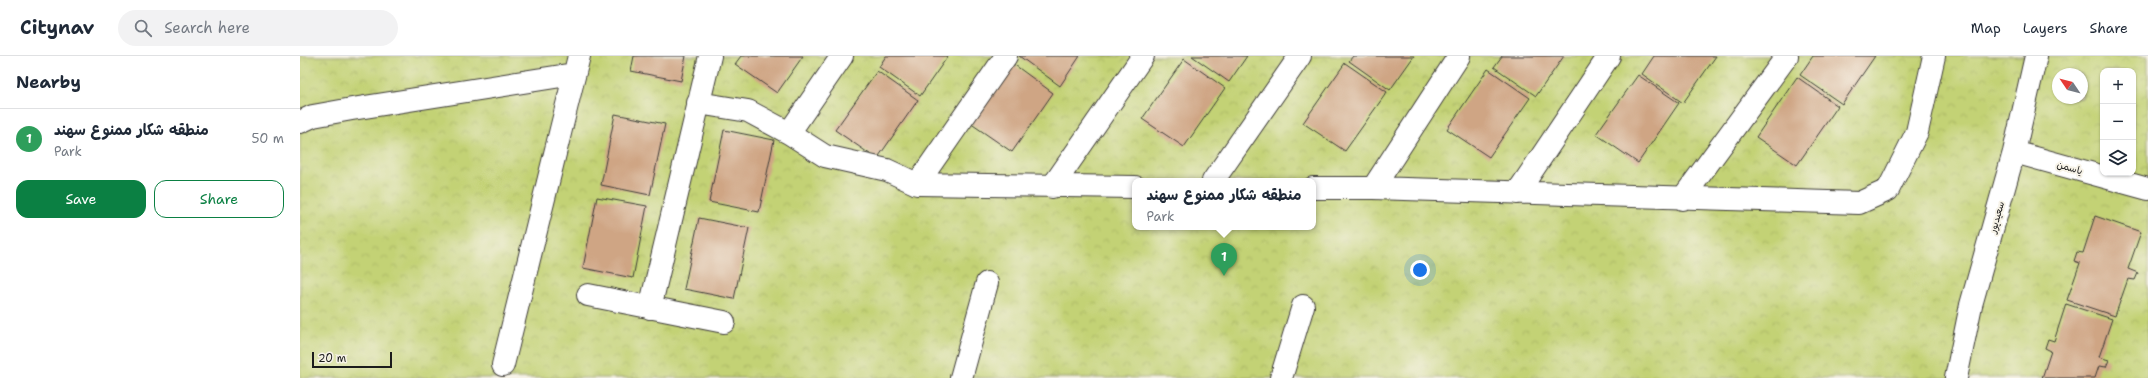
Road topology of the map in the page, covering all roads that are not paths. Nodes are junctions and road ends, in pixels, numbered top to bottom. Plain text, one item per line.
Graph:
1 (710, 56) edge
2 (842, 56) edge
3 (1006, 56) edge
4 (1143, 56) edge
5 (1300, 56) edge
6 (1459, 56) edge
7 (1610, 56) edge
8 (1934, 56) edge
9 (2036, 56) edge
10 (1777, 60) edge
11 (577, 65) edge
12 (698, 103) junction
13 (300, 122) edge
14 (789, 133) junction
15 (2014, 152) junction
16 (1215, 178) edge
17 (917, 184) junction
18 (1052, 187) junction
19 (1132, 187) edge
20 (1316, 188) edge
21 (1373, 188) junction
22 (2148, 189) edge
23 (1517, 193) junction
24 (1682, 199) junction
25 (987, 283) dead end
26 (588, 295) dead end
27 (1303, 306) dead end
28 (650, 308) junction
29 (724, 322) dead end
30 (503, 365) dead end
31 (961, 378) edge
32 (1281, 378) edge
33 (1956, 378) edge

1 - 12 street
2 - 14 street
3 - 17 street
4 - 18 street
5 - 16 street
6 - 21 street
7 - 23 street
8 - 24 street
9 - 15 street, سعیدپور
10 - 24 street
11 - 13 street
11 - 30 street
12 - 14 street
12 - 28 street
14 - 17 street
15 - 22 street, یاسمن
15 - 33 street, سعیدپور
17 - 18 street
18 - 19 street
20 - 21 street
21 - 23 street
23 - 24 street
25 - 31 street
26 - 28 street
27 - 32 street
28 - 29 street

